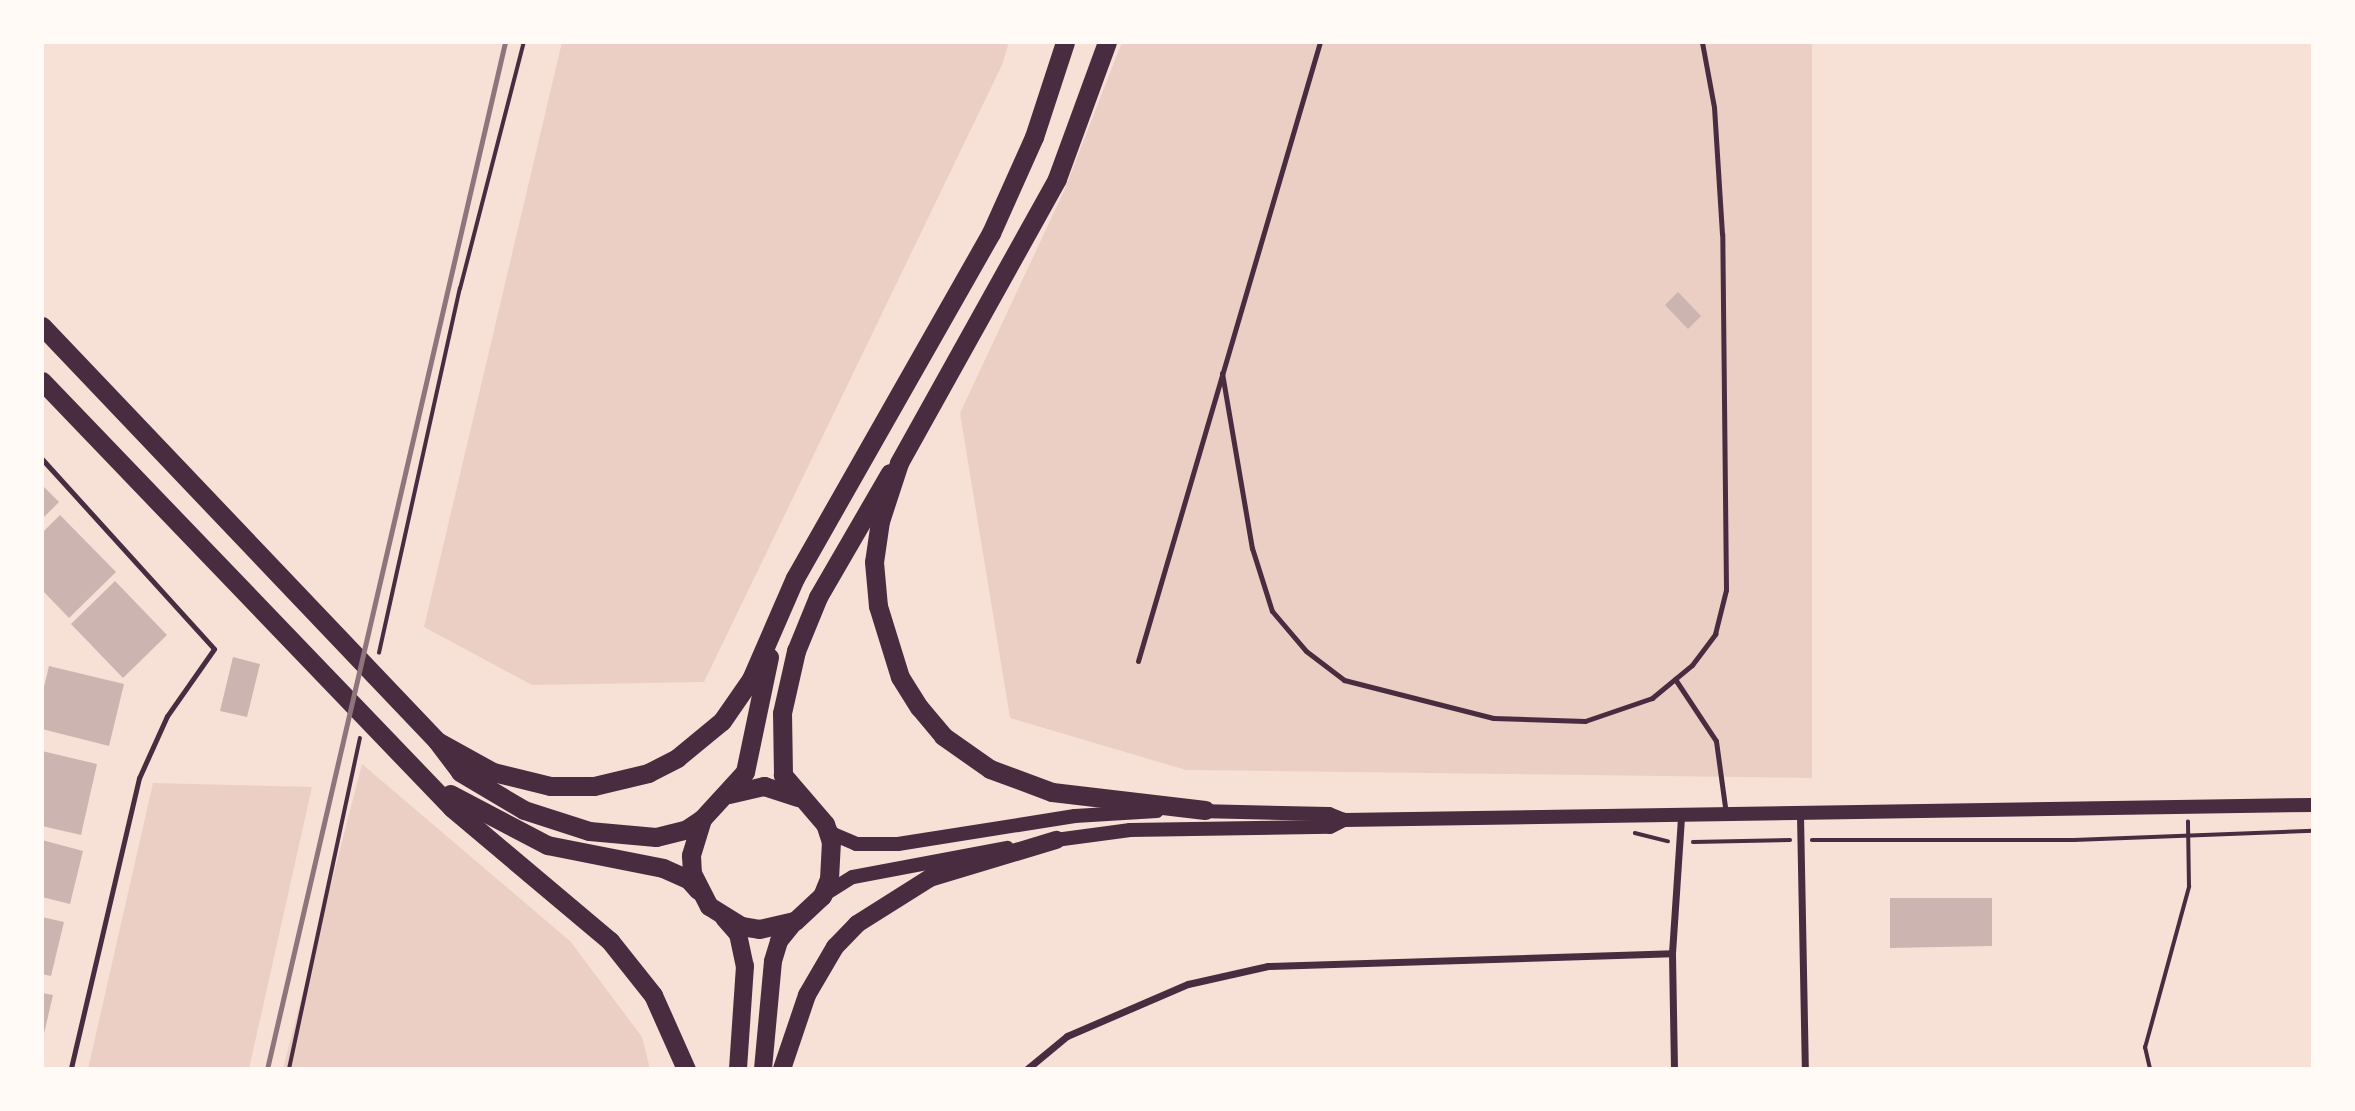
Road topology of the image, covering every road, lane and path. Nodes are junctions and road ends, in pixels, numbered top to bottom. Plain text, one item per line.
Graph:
1 (524, 42) edge
2 (1065, 42) edge
3 (1107, 42) edge
4 (1320, 42) edge
5 (1702, 42) edge
6 (42, 326) edge
7 (1223, 373) junction
8 (42, 381) edge
9 (42, 459) edge
10 (899, 463) junction
11 (770, 642) junction
12 (1138, 661) dead end
13 (376, 667) dead end
14 (1675, 679) junction
15 (360, 734) dead end
16 (437, 741) junction
17 (427, 782) junction
18 (729, 794) junction
19 (800, 797) junction
20 (2313, 805) edge
21 (2188, 806) junction
22 (1205, 810) junction
23 (1800, 815) junction
24 (1726, 817) junction
25 (1613, 818) junction
26 (1681, 818) junction
27 (702, 819) junction
28 (1344, 820) junction
29 (825, 824) junction
30 (2313, 831) edge
31 (2188, 833) junction
32 (1056, 840) junction
33 (1801, 840) junction
34 (1679, 842) junction
35 (699, 891) junction
36 (822, 896) junction
37 (724, 918) junction
38 (795, 921) junction
39 (1672, 953) junction
40 (71, 1069) edge
41 (289, 1069) edge
42 (685, 1069) edge
43 (738, 1069) edge
44 (763, 1069) edge
45 (782, 1069) edge
46 (1027, 1069) edge
47 (1674, 1069) edge
48 (1805, 1069) edge
49 (2150, 1069) edge

1 - 13 path
2 - 11 highway
3 - 10 highway
4 - 7 lane
5 - 14 lane
6 - 16 highway
7 - 12 lane
7 - 14 lane
8 - 17 highway
9 - 40 lane
10 - 19 highway
10 - 22 highway
11 - 16 highway
11 - 18 highway
14 - 24 lane
15 - 41 path
16 - 27 highway
17 - 35 highway
17 - 42 highway
18 - 19 highway
18 - 27 highway
19 - 29 highway
20 - 21 main road
21 - 23 main road
21 - 31 path
22 - 28 main road
22 - 29 main road
23 - 24 main road
23 - 33 street
24 - 26 main road
25 - 26 main road
25 - 28 main road
25 - 34 path
26 - 34 street
27 - 35 highway
28 - 32 main road
29 - 36 highway
30 - 31 path
31 - 33 path
31 - 49 path
32 - 36 main road
32 - 45 main road
33 - 34 path
33 - 48 street
34 - 39 street
35 - 37 highway
36 - 38 highway
37 - 38 highway
37 - 43 main road
38 - 44 main road
39 - 46 street
39 - 47 street

